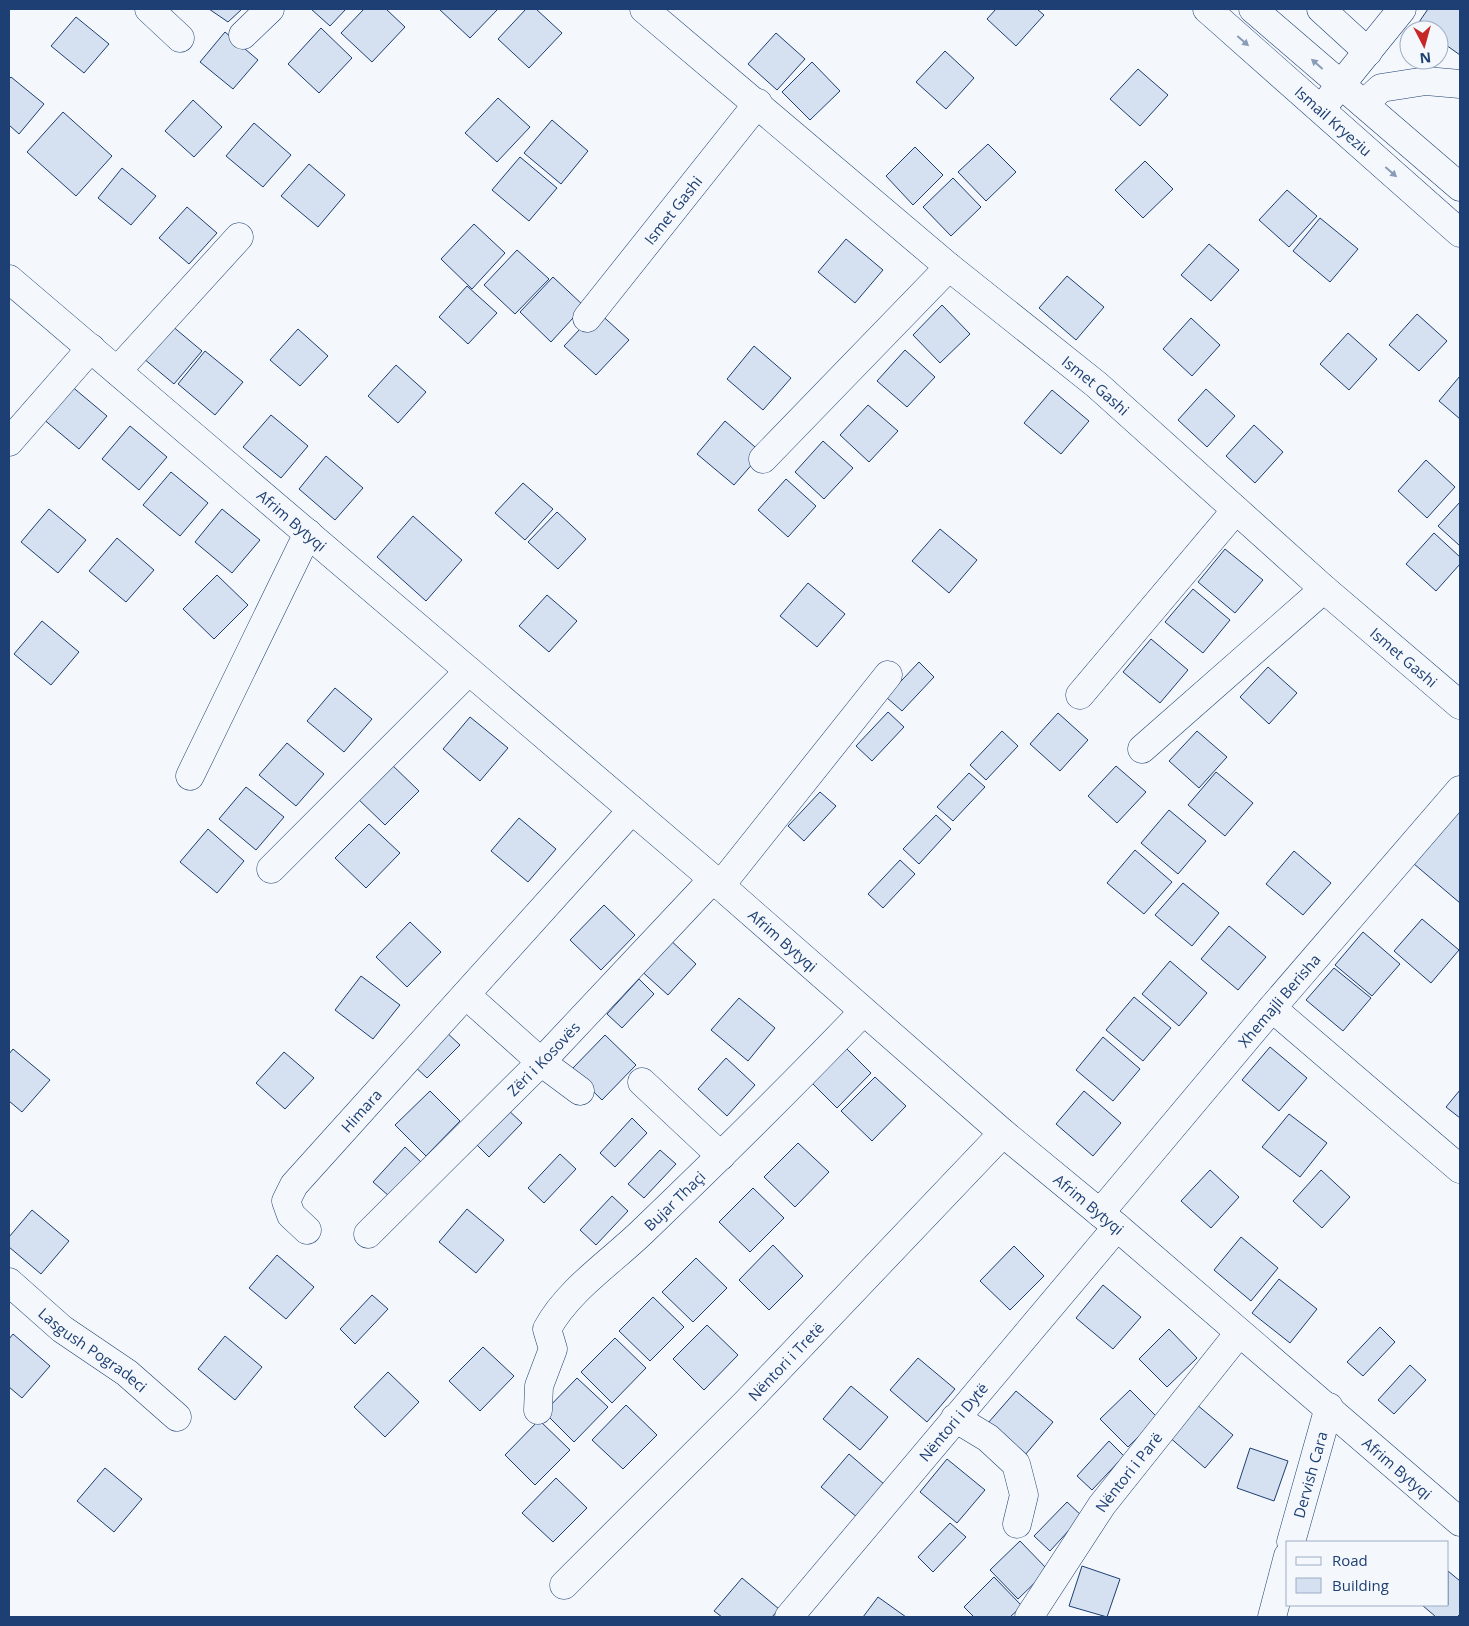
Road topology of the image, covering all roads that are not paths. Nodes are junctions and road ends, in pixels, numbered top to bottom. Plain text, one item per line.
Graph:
1 (148, 9) edge
2 (270, 9) edge
3 (644, 9) edge
4 (1207, 9) edge
5 (1253, 9) edge
6 (1321, 9) edge
7 (1402, 9) edge
8 (243, 35) dead end
9 (180, 38) dead end
10 (1368, 52) junction
11 (1460, 84) edge
12 (1342, 86) junction
13 (758, 103) junction
14 (1364, 104) junction
15 (1321, 110) junction
16 (1460, 187) edge
17 (1460, 232) edge
18 (239, 237) dead end
19 (949, 267) junction
20 (9, 279) edge
21 (587, 318) dead end
22 (91, 348) junction
23 (117, 371) junction
24 (9, 442) edge
25 (763, 459) dead end
26 (1236, 510) junction
27 (308, 533) junction
28 (1324, 589) junction
29 (468, 670) junction
30 (888, 675) dead end
31 (1080, 696) dead end
32 (1460, 705) edge
33 (1142, 749) dead end
34 (190, 776) dead end
35 (1460, 790) edge
36 (632, 810) junction
37 (271, 869) dead end
38 (717, 882) junction
39 (466, 995) junction
40 (1272, 1008) junction
41 (863, 1012) junction
42 (541, 1062) junction
43 (642, 1082) dead end
44 (580, 1091) dead end
45 (1003, 1133) junction
46 (721, 1156) junction
47 (1460, 1169) edge
48 (1109, 1220) junction
49 (307, 1230) dead end
50 (368, 1234) dead end
51 (9, 1282) edge
52 (1239, 1333) junction
53 (1329, 1407) junction
54 (538, 1410) dead end
55 (176, 1417) dead end
56 (955, 1418) junction
57 (1460, 1522) edge
58 (1016, 1524) dead end
59 (1291, 1541) edge
60 (1286, 1564) edge
61 (564, 1585) dead end
62 (789, 1617) edge
63 (1029, 1617) edge
64 (1272, 1617) edge

1 - 9 street
2 - 8 street
3 - 13 street, Ismet Gashi
4 -> 15 street, Ismail Kryeziu
12 -> 5 street
6 - 10 street
7 - 10 street
10 - 12 street
11 - 14 street
12 - 14 street
12 - 15 street
13 - 19 street, Ismet Gashi
13 - 21 street, Ismet Gashi
14 - 16 street
15 -> 17 street, Ismail Kryeziu
18 - 23 street
19 - 25 street
19 - 26 street, Ismet Gashi
20 - 22 street, Afrim Bytyqi
22 - 23 street, Afrim Bytyqi
22 - 24 street
23 - 27 street, Afrim Bytyqi
26 - 28 street, Ismet Gashi
26 - 31 street
27 - 29 street, Afrim Bytyqi
27 - 34 street
28 - 32 street, Ismet Gashi
28 - 33 street
29 - 36 street, Afrim Bytyqi
29 - 37 street
30 - 38 street
35 - 40 street, Xhemajli Berisha
36 - 38 street, Afrim Bytyqi
36 - 39 street, Himara
38 - 41 street, Afrim Bytyqi
38 - 42 street, Zëri i Kosovës
39 - 42 street
39 - 49 street, Himara
40 - 47 street
40 - 48 street, Xhemajli Berisha
41 - 45 street, Afrim Bytyqi
41 - 46 street, Bujar Thaçi
42 - 44 street
42 - 50 street, Zëri i Kosovës
43 - 46 street
45 - 48 street, Afrim Bytyqi
45 - 61 street, Nëntori i Tretë
46 - 54 street, Bujar Thaçi
48 - 52 street, Afrim Bytyqi
48 - 56 street, Nëntori i Dytë
51 - 55 street, Lasgush Pogradeci
52 - 53 street, Afrim Bytyqi
52 - 63 street, Nëntori i Parë
53 - 57 street, Afrim Bytyqi
53 - 59 street, Dervish Cara
56 - 58 street
56 - 62 street, Nëntori i Dytë
60 - 64 street

